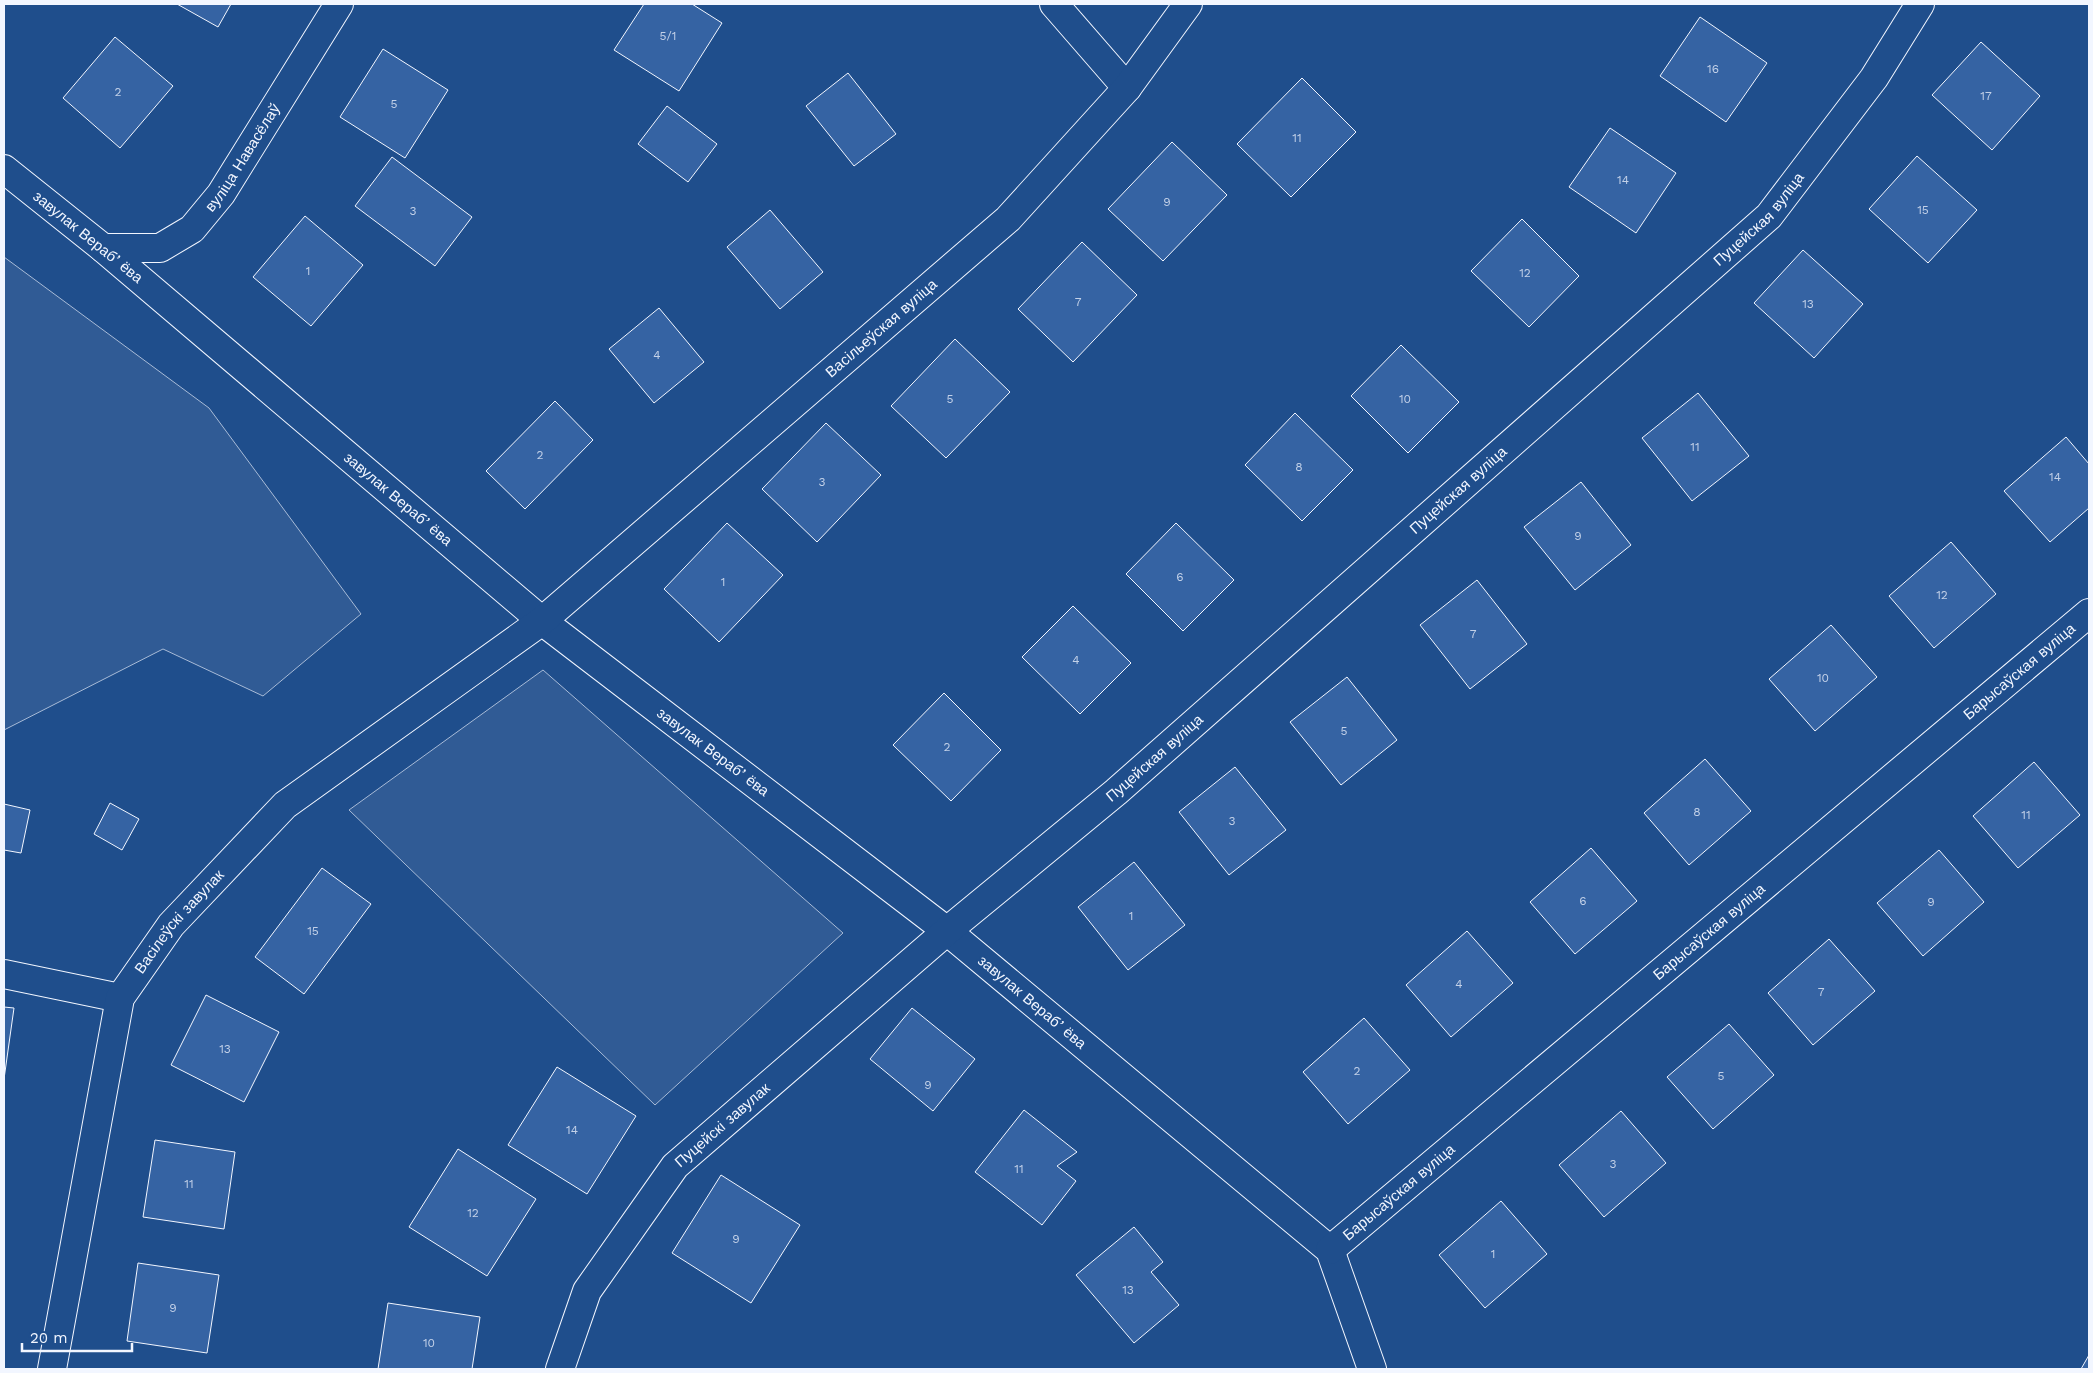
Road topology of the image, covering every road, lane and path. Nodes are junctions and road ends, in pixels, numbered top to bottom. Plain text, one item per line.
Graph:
1 (340, 4) edge
2 (1054, 4) edge
3 (1188, 4) edge
4 (1920, 4) edge
5 (1127, 88) junction
6 (4, 169) edge
7 (103, 248) junction
8 (2089, 613) edge
9 (542, 621) junction
10 (948, 931) junction
11 (4, 974) edge
12 (120, 998) junction
13 (1330, 1250) junction
14 (52, 1369) edge
15 (560, 1369) edge
16 (1372, 1369) edge

1 - 7 street, вуліца Навасёлаў
2 - 5 street
3 - 5 street, Васільеўская вуліца
4 - 10 street, Пуцейская вуліца
5 - 9 street, Васільеўская вуліца
6 - 7 street, завулак Верабʼёва
7 - 9 street, завулак Верабʼёва
8 - 13 street, Барысаўская вуліца
9 - 10 street, завулак Верабʼёва
9 - 12 street, Васілеўскі завулак
10 - 13 street, завулак Верабʼёва
10 - 15 street, Пуцейскі завулак
11 - 12 street
12 - 14 street, Васілеўскі завулак
13 - 16 street

